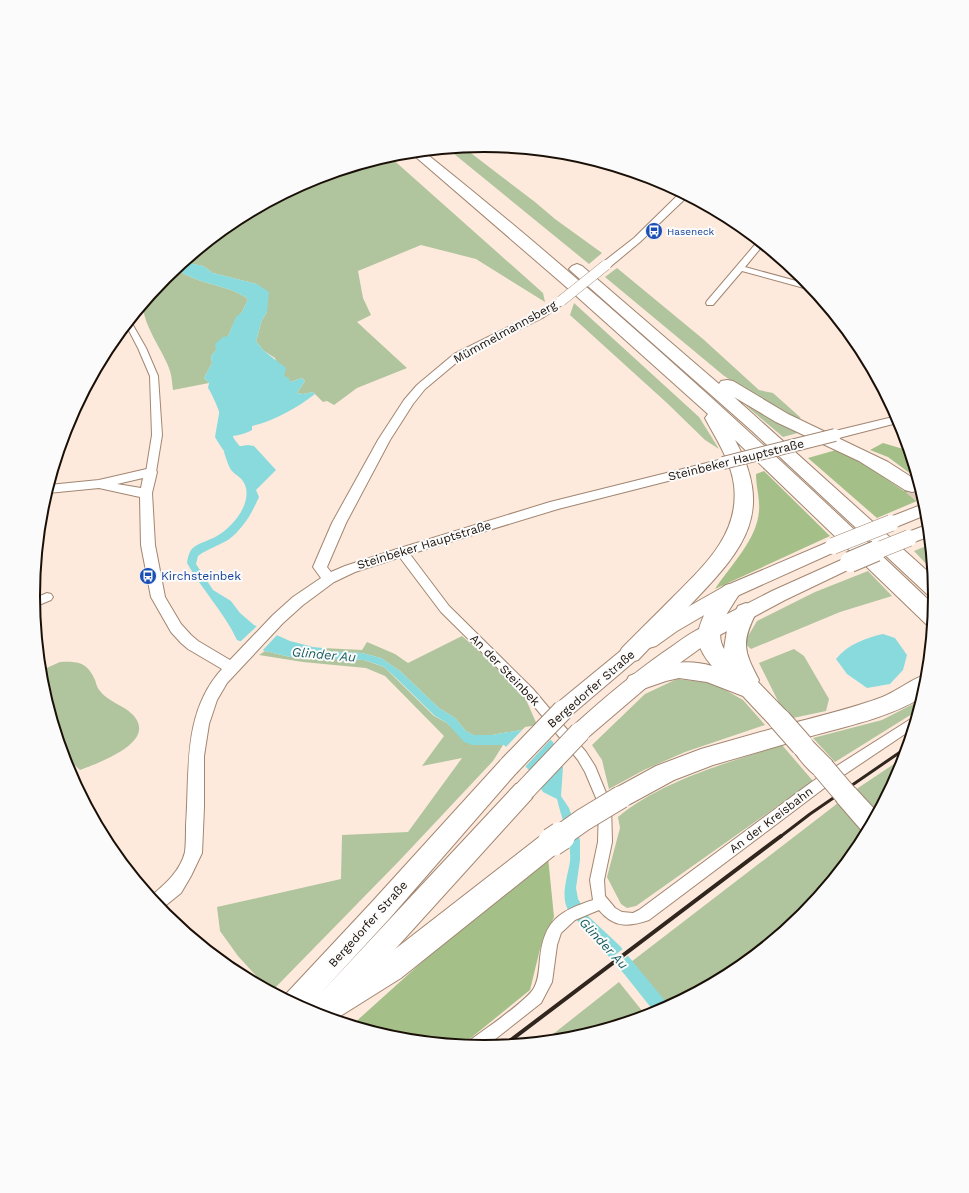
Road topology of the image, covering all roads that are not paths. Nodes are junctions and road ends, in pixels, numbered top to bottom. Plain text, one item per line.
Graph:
1 (439, 155) edge
2 (422, 157) edge
3 (681, 198) edge
4 (512, 214) dead end
5 (758, 246) edge
6 (567, 260) dead end
7 (740, 268) junction
8 (804, 287) edge
9 (710, 302) dead end
10 (131, 327) edge
11 (670, 348) junction
12 (707, 403) junction
13 (893, 421) edge
14 (151, 472) junction
15 (99, 484) junction
16 (912, 486) tunnel mouth
17 (53, 488) edge
18 (146, 493) junction
19 (920, 511) edge
20 (924, 532) edge
21 (402, 552) junction
22 (329, 579) junction
23 (929, 584) edge
24 (731, 591) junction
25 (46, 597) dead end
26 (40, 600) edge
27 (746, 611) junction
28 (928, 613) edge
29 (709, 632) junction
30 (630, 654) junction
31 (232, 668) junction
32 (638, 682) junction
33 (919, 688) edge
34 (757, 694) junction
35 (910, 724) edge
36 (868, 820) edge
37 (160, 900) edge
38 (601, 903) junction
39 (298, 1000) edge
40 (323, 1010) edge
41 (325, 1011) edge
42 (481, 1041) edge

1 - 4 highway
2 - 12 highway
3 - 22 street, Mümmelmannsberg, bridge
5 - 7 street
6 - 11 highway
7 - 8 street
7 - 9 street
10 - 14 street
11 - 16 highway
11 - 23 highway
12 - 28 highway
12 - 30 highway
13 - 21 street, Steinbeker Hauptstraße, bridge
14 - 15 street
14 - 18 street
15 - 17 street
15 - 18 street
18 - 31 street
19 - 24 main road, Bergedorfer Straße, bridge
20 - 27 main road, Bergedorfer Straße, bridge
21 - 22 street, Steinbeker Hauptstraße
21 - 38 street, An der Steinbek
22 - 31 street, Steinbeker Hauptstraße
24 - 29 highway
24 - 30 main road, Bergedorfer Straße
25 - 26 street
27 - 29 main road, Bergedorfer Straße
27 - 34 highway
29 - 32 highway, Bergedorfer Straße
29 - 34 highway
30 - 39 highway, Bergedorfer Straße, bridge
31 - 37 street, Steinbeker Hauptstraße
32 - 34 highway
32 - 40 highway, Bergedorfer Straße, bridge
33 - 41 highway, bridge
34 - 36 highway, bridge
35 - 38 street, An der Kreisbahn
38 - 42 street

